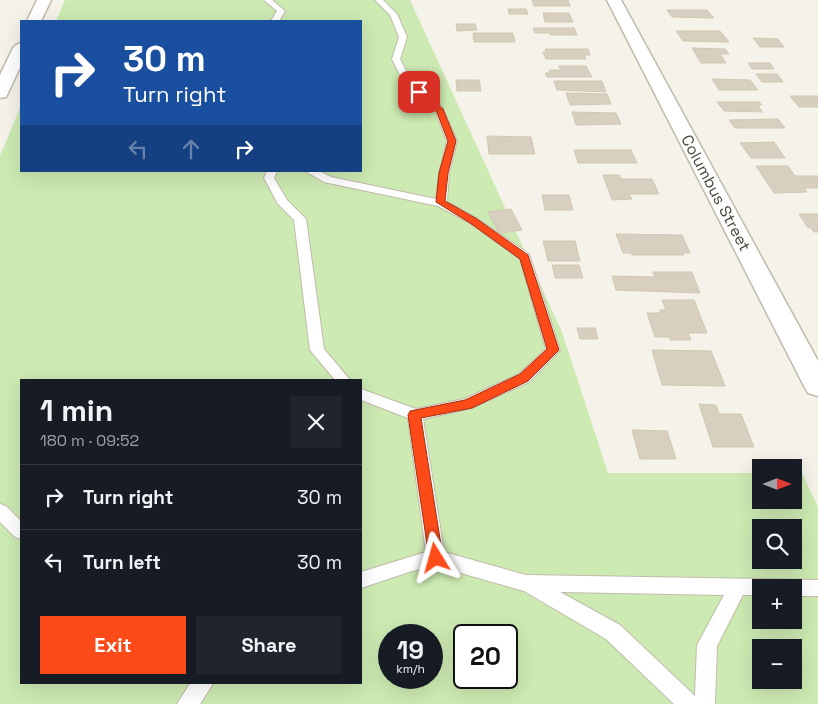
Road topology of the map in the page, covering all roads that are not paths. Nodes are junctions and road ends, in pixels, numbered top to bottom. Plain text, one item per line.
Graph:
1 (44, 0) edge
2 (268, 0) edge
3 (379, 0) edge
4 (614, 0) edge
5 (34, 20) edge
6 (276, 20) edge
7 (20, 50) edge
8 (2, 85) edge
9 (272, 172) edge
10 (312, 172) edge
11 (441, 202) junction
12 (342, 379) edge
13 (818, 386) edge
14 (362, 394) edge
15 (415, 415) junction
16 (0, 511) edge
17 (20, 531) edge
18 (436, 558) junction
19 (362, 580) edge
20 (526, 582) junction
21 (738, 586) junction
22 (818, 588) edge
23 (202, 684) edge
24 (187, 704) edge
25 (689, 704) edge
26 (705, 704) edge

1 - 5 street
2 - 6 lane
3 - 11 lane
4 - 13 street, Columbus Street
7 - 8 street
9 - 12 lane
10 - 11 lane
11 - 15 lane
14 - 15 lane
15 - 18 lane
16 - 17 lane
18 - 19 lane
18 - 20 lane
20 - 21 lane
20 - 25 lane
21 - 22 lane
21 - 26 lane
23 - 24 lane

